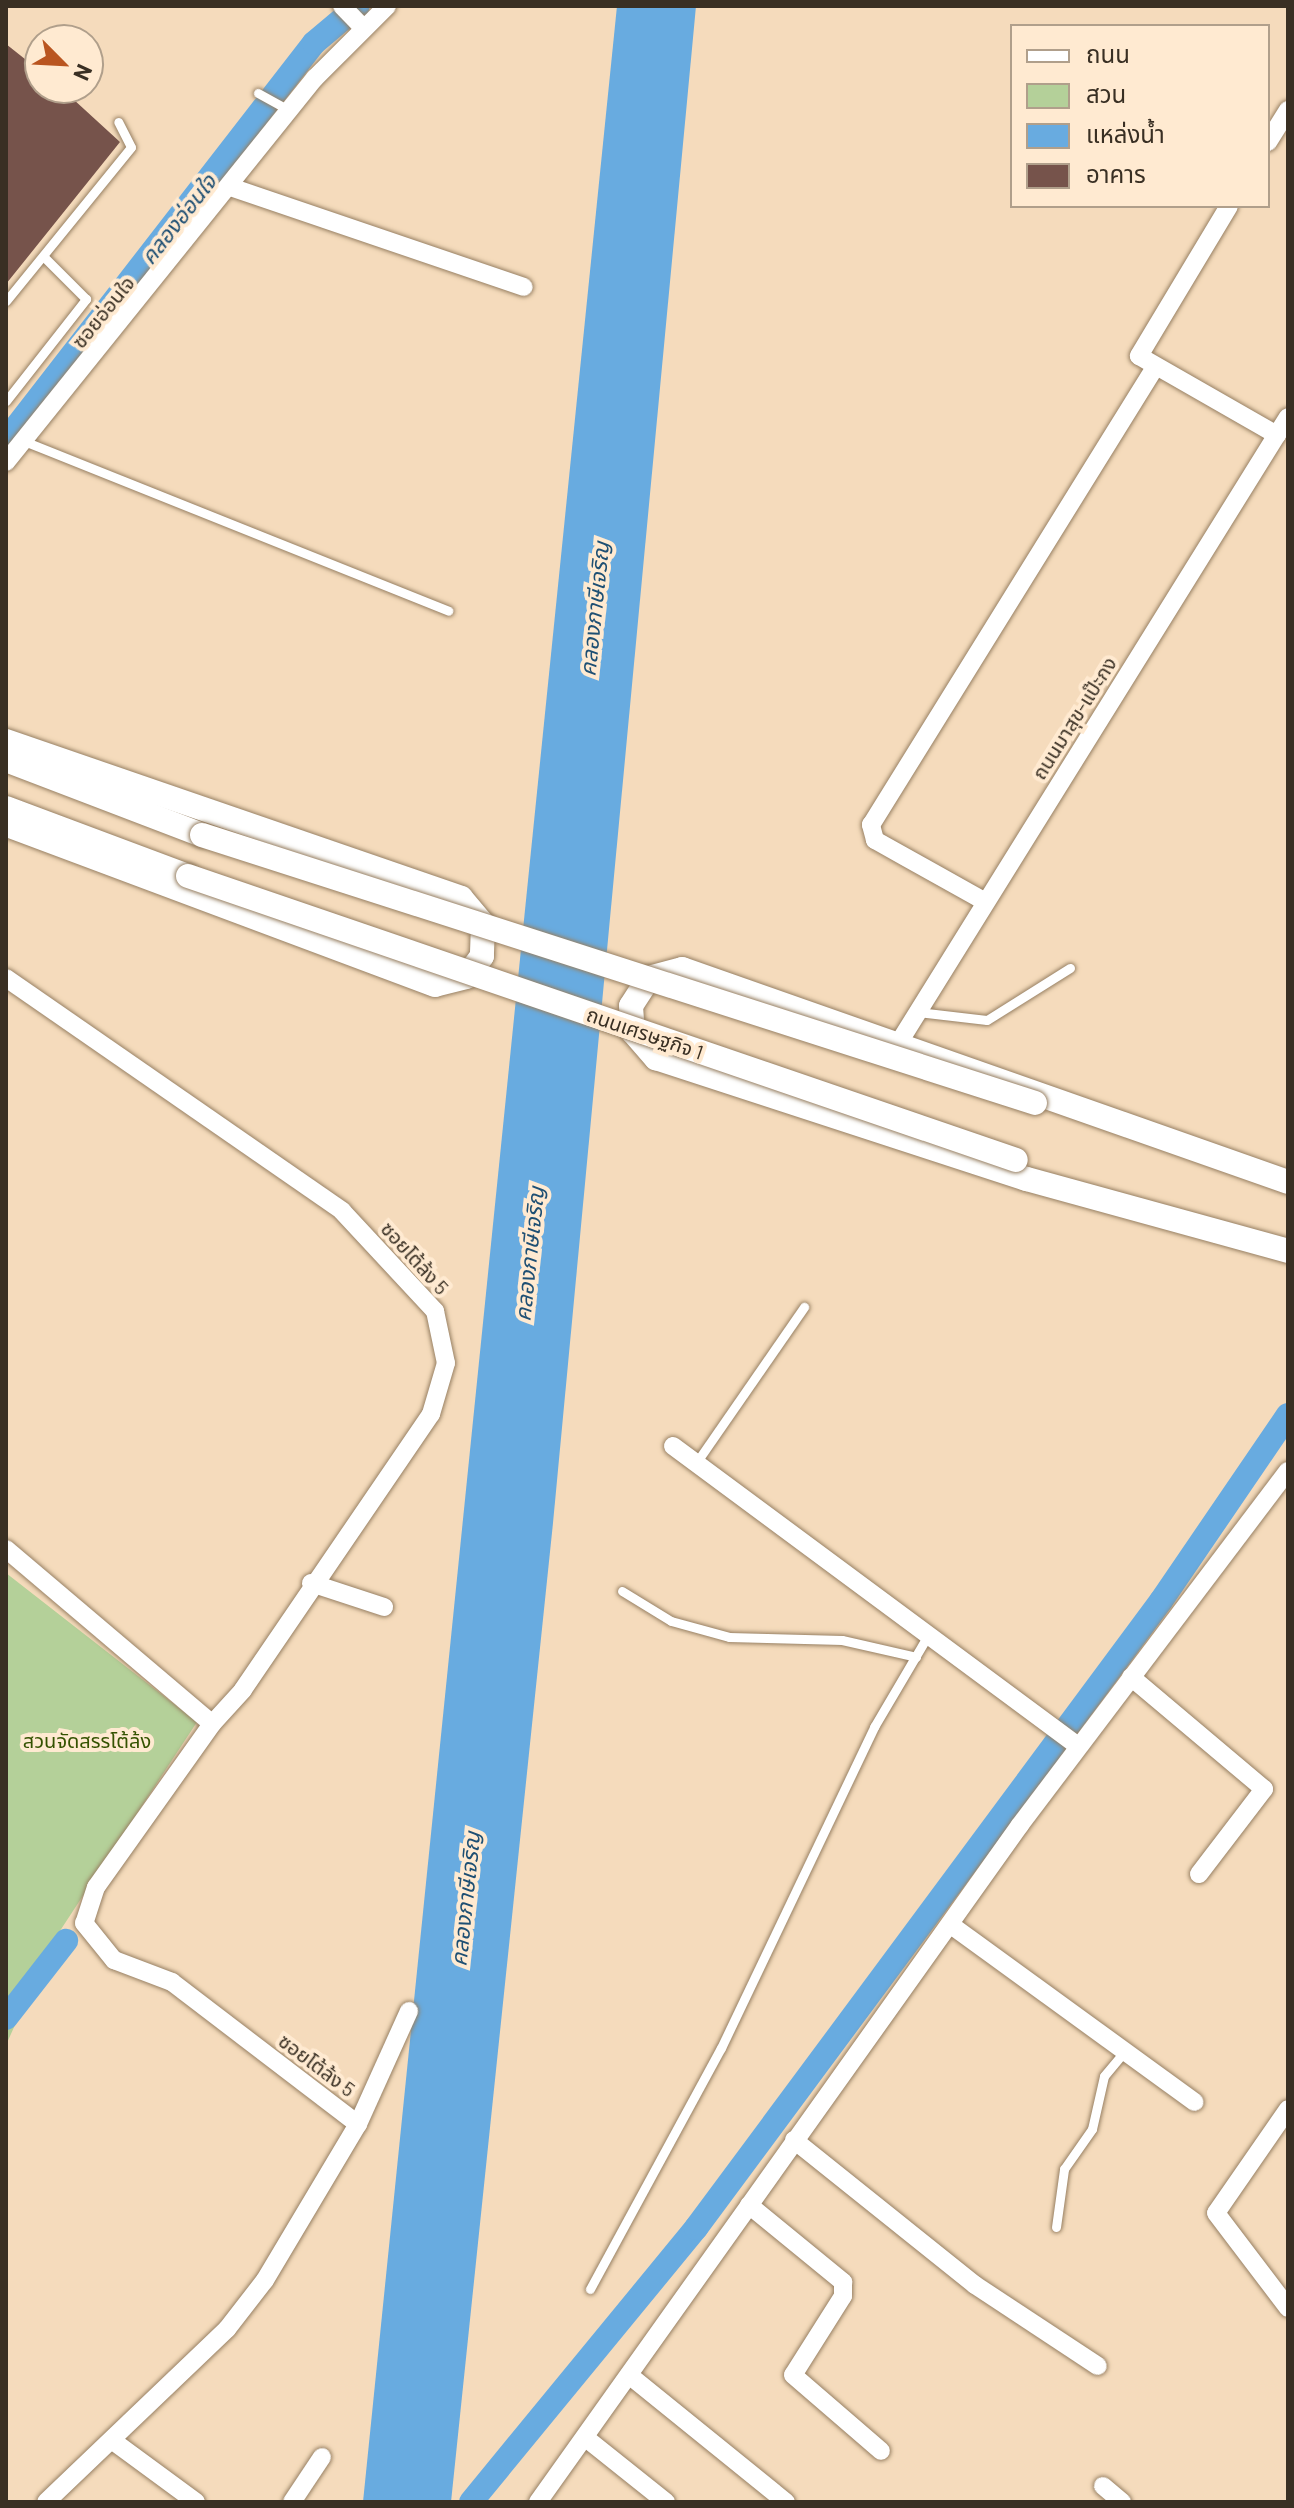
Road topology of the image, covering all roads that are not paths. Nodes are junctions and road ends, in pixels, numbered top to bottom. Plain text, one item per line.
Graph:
1 (387, 6) edge
2 (353, 18) edge
3 (258, 93) dead end
4 (286, 108) junction
5 (1288, 110) edge
6 (118, 122) dead end
7 (1270, 139) edge
8 (233, 188) junction
9 (1228, 208) edge
10 (44, 257) junction
11 (524, 287) dead end
12 (6, 301) edge
13 (1154, 369) junction
14 (6, 401) edge
15 (1288, 417) edge
16 (1277, 435) junction
17 (24, 441) junction
18 (6, 462) edge
19 (448, 611) dead end
20 (6, 741) edge
21 (6, 760) edge
22 (6, 808) edge
23 (6, 825) edge
24 (984, 901) junction
25 (1070, 968) dead end
26 (6, 978) edge
27 (918, 1012) junction
28 (898, 1044) junction
29 (1288, 1183) edge
30 (1288, 1249) edge
31 (804, 1307) dead end
32 (673, 1446) dead end
33 (696, 1463) junction
34 (1288, 1471) edge
35 (6, 1549) edge
36 (311, 1583) junction
37 (622, 1591) dead end
38 (384, 1607) dead end
39 (927, 1637) junction
40 (916, 1657) junction
41 (1131, 1677) junction
42 (212, 1724) junction
43 (1078, 1746) junction
44 (1199, 1874) dead end
45 (951, 1925) junction
46 (409, 2011) dead end
47 (1125, 2051) junction
48 (1195, 2102) dead end
49 (1288, 2109) edge
50 (358, 2124) junction
51 (794, 2140) junction
52 (749, 2205) junction
53 (1056, 2227) dead end
54 (590, 2289) dead end
55 (1288, 2308) edge
56 (1098, 2366) dead end
57 (629, 2375) junction
58 (587, 2439) junction
59 (113, 2441) junction
60 (881, 2451) dead end
61 (322, 2457) dead end
62 (1103, 2486) dead end
63 (46, 2502) edge
64 (196, 2502) edge
65 (292, 2502) edge
66 (538, 2502) edge
67 (666, 2502) edge
68 (786, 2502) edge
69 (1122, 2502) edge

1 - 2 street, ซอยอ่อนใจ
2 - 4 street, ซอยอ่อนใจ
3 - 4 lane
4 - 8 street, ซอยอ่อนใจ
5 - 7 street
6 - 10 lane
8 - 11 street
8 - 17 street, ซอยอ่อนใจ
9 - 13 street
10 - 12 lane
10 - 14 lane
13 - 16 street
13 - 24 street
15 - 16 street, ถนนมาสุข-แป๊ะกง
16 - 24 street, ถนนมาสุข-แป๊ะกง
17 - 18 street, ซอยอ่อนใจ
17 - 19 lane
20 - 23 main road
21 - 29 main road, bridge
22 - 30 main road, ถนนเศรษฐกิจ 1, bridge
24 - 27 street, ถนนมาสุข-แป๊ะกง
25 - 27 lane
26 - 36 street, ซอยโต้ล้ง 5
27 - 28 street, ถนนมาสุข-แป๊ะกง
28 - 29 main road
28 - 30 main road
31 - 33 lane
32 - 33 street
33 - 39 street
34 - 41 street
35 - 42 street
36 - 38 street
36 - 42 street, ซอยโต้ล้ง 5
37 - 40 lane
39 - 40 lane
39 - 43 street
40 - 54 lane
41 - 43 street
41 - 44 street
42 - 50 street, ซอยโต้ล้ง 5
43 - 45 street
45 - 47 street
45 - 51 street
46 - 50 street
47 - 48 street
47 - 53 lane
49 - 55 street
50 - 59 street, ซอยโต้ล้ง 5
51 - 52 street
51 - 56 street
52 - 57 street
52 - 60 street
57 - 58 street
57 - 68 street
58 - 66 street
58 - 67 street
59 - 63 street, ซอยโต้ล้ง 5
59 - 64 street
61 - 65 street
62 - 69 street

